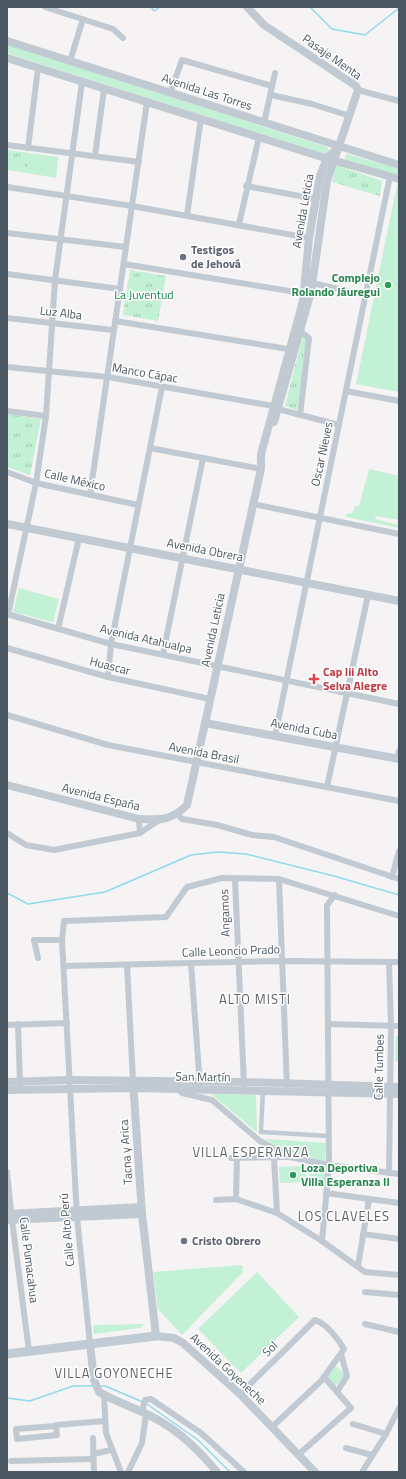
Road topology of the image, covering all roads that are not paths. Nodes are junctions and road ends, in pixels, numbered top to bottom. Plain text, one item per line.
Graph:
1 (45, 7) edge
2 (247, 7) edge
3 (83, 19) junction
4 (123, 38) dead end
5 (7, 41) edge
6 (7, 58) edge
7 (70, 61) junction
8 (38, 68) junction
9 (275, 73) dead end
10 (82, 82) junction
11 (272, 86) junction
12 (104, 89) junction
13 (358, 90) junction
14 (170, 93) junction
15 (270, 95) junction
16 (399, 101) edge
17 (147, 102) junction
18 (350, 116) junction
19 (201, 118) junction
20 (264, 123) junction
21 (260, 137) junction
22 (7, 145) edge
23 (340, 146) junction
24 (28, 148) junction
25 (73, 153) junction
26 (95, 156) junction
27 (331, 159) junction
28 (138, 162) junction
29 (399, 165) edge
30 (390, 176) junction
31 (399, 179) edge
32 (246, 186) junction
33 (7, 187) edge
34 (66, 197) junction
35 (316, 199) junction
36 (132, 206) junction
37 (187, 215) junction
38 (239, 224) junction
39 (7, 233) edge
40 (308, 238) junction
41 (61, 239) junction
42 (126, 247) junction
43 (124, 264) junction
44 (7, 274) edge
45 (55, 280) junction
46 (309, 282) junction
47 (120, 289) junction
48 (307, 294) junction
49 (365, 295) junction
50 (7, 318) edge
51 (115, 321) junction
52 (52, 323) junction
53 (113, 330) junction
54 (300, 331) junction
55 (288, 349) junction
56 (7, 367) edge
57 (49, 371) junction
58 (108, 377) junction
59 (162, 387) junction
60 (346, 391) junction
61 (399, 401) edge
62 (275, 408) junction
63 (7, 411) edge
64 (300, 415) junction
65 (46, 416) junction
66 (339, 425) junction
67 (150, 448) junction
68 (203, 458) junction
69 (262, 464) junction
70 (7, 472) edge
71 (36, 483) junction
72 (90, 494) junction
73 (253, 504) junction
74 (138, 505) junction
75 (320, 518) junction
76 (7, 524) edge
77 (26, 528) junction
78 (399, 534) edge
79 (79, 538) junction
80 (130, 548) junction
81 (183, 558) junction
82 (239, 568) junction
83 (306, 582) junction
84 (368, 595) junction
85 (399, 601) edge
86 (7, 615) edge
87 (58, 629) junction
88 (111, 644) junction
89 (7, 648) edge
90 (163, 654) junction
91 (217, 666) junction
92 (108, 677) junction
93 (286, 680) junction
94 (347, 693) junction
95 (210, 700) junction
96 (399, 704) edge
97 (7, 715) edge
98 (205, 723) junction
99 (275, 736) junction
100 (335, 747) junction
101 (398, 756) edge
102 (196, 763) junction
103 (7, 785) edge
104 (327, 787) junction
105 (399, 800) edge
106 (186, 805) joint
107 (177, 814) junction
108 (138, 820) junction
109 (159, 820) junction
110 (7, 833) edge
111 (140, 833) junction
112 (399, 851) edge
113 (392, 877) junction
114 (235, 879) junction
115 (280, 879) junction
116 (399, 879) edge
117 (335, 895) junction
118 (399, 916) edge
119 (62, 940) junction
120 (38, 958) dead end
121 (281, 961) junction
122 (328, 961) junction
123 (238, 962) junction
124 (389, 962) junction
125 (399, 962) edge
126 (191, 964) junction
127 (128, 965) junction
128 (64, 966) junction
129 (66, 1023) junction
130 (18, 1024) junction
131 (329, 1024) junction
132 (7, 1025) edge
133 (391, 1026) junction
134 (399, 1026) edge
135 (7, 1082) edge
136 (69, 1084) junction
137 (134, 1084) junction
138 (20, 1085) junction
139 (178, 1085) junction
140 (200, 1086) junction
141 (244, 1086) junction
142 (287, 1087) junction
143 (399, 1087) edge
144 (329, 1089) junction
145 (7, 1090) edge
146 (263, 1090) junction
147 (390, 1090) junction
148 (399, 1094) edge
149 (329, 1136) junction
150 (289, 1157) junction
151 (274, 1158) junction
152 (329, 1165) junction
153 (7, 1172) edge
154 (389, 1173) junction
155 (399, 1174) edge
156 (326, 1193) junction
157 (236, 1199) junction
158 (369, 1199) junction
159 (216, 1200) dead end
160 (399, 1203) edge
161 (142, 1210) junction
162 (277, 1213) junction
163 (77, 1214) junction
164 (9, 1217) edge
165 (363, 1234) junction
166 (399, 1239) edge
167 (322, 1241) junction
168 (358, 1266) junction
169 (399, 1275) edge
170 (365, 1292) dead end
171 (399, 1295) edge
172 (365, 1324) dead end
173 (399, 1332) edge
174 (156, 1336) junction
175 (90, 1344) junction
176 (29, 1352) junction
177 (7, 1354) edge
178 (341, 1354) junction
179 (324, 1377) junction
180 (337, 1392) junction
181 (102, 1393) junction
182 (240, 1394) junction
183 (144, 1408) junction
184 (399, 1408) edge
185 (105, 1421) junction
186 (354, 1424) dead end
187 (56, 1426) junction
188 (272, 1427) junction
189 (386, 1434) junction
190 (93, 1438) dead end
191 (346, 1448) dead end
192 (111, 1450) junction
193 (298, 1455) junction
194 (372, 1455) junction
195 (93, 1457) junction
196 (11, 1461) dead end
197 (94, 1472) edge
198 (121, 1472) edge
199 (128, 1472) edge
200 (217, 1472) edge
201 (244, 1472) edge
202 (315, 1472) edge
203 (362, 1472) edge

1 - 3 street
2 - 13 street, Pasaje Menta
3 - 4 street
3 - 7 street
5 - 7 street, Avenida Las Torres
6 - 8 street
7 - 14 street, Avenida Las Torres
8 - 10 street
8 - 24 street
9 - 11 street
10 - 12 street
10 - 25 street
11 - 14 street
11 - 15 street
12 - 17 street
12 - 26 street
13 - 16 street
13 - 18 street, Pasaje Menta
14 - 20 street, Avenida Las Torres
15 - 18 street
15 - 20 street
17 - 19 street
17 - 28 street
18 - 23 street, Pasaje Menta
19 - 21 street
19 - 37 street
20 - 23 street, Avenida Las Torres
21 - 27 street
21 - 32 street
22 - 24 street
23 - 27 street, Avenida Leticia
23 - 29 street, Avenida Las Torres
24 - 25 street
25 - 26 street
25 - 34 street
26 - 28 street
27 - 30 street
27 - 35 street, Avenida Leticia
27 - 46 street, Avenida Leticia
28 - 36 street
30 - 31 street
30 - 49 street, Oscar Nieves
32 - 35 street
32 - 38 street
33 - 34 street
34 - 36 street
34 - 41 street
35 - 40 street, Avenida Leticia
36 - 37 street
36 - 42 street
37 - 38 street
38 - 40 street
39 - 41 street
40 - 46 street, Avenida Leticia
41 - 42 street
41 - 45 street
42 - 43 street
43 - 47 street
43 - 48 street
44 - 45 street
45 - 47 street
45 - 52 street
46 - 48 street, Avenida Leticia
46 - 49 street
47 - 51 street
48 - 54 street, Avenida Leticia
48 - 55 street, Avenida Leticia
49 - 60 street, Oscar Nieves
50 - 52 street, Luz Alba
51 - 53 street
51 - 55 street
52 - 53 street, Luz Alba
52 - 57 street
53 - 58 street
54 - 62 street, Avenida Leticia
54 - 64 street
55 - 62 street, Avenida Leticia
56 - 57 street, Manco Cápac
57 - 58 street, Manco Cápac
57 - 65 street
58 - 59 street, Manco Cápac
58 - 72 street
59 - 62 street, Manco Cápac
59 - 67 street
60 - 61 street
60 - 66 street, Oscar Nieves
62 - 64 street, Manco Cápac
62 - 69 street, Avenida Leticia
63 - 65 street
64 - 66 street, Manco Cápac
65 - 71 street
66 - 75 street, Oscar Nieves
67 - 68 street
67 - 74 street
68 - 69 street
68 - 81 street
69 - 73 street, Avenida Leticia
70 - 71 street, Calle México
71 - 72 street, Calle México
71 - 77 street
72 - 74 street, Calle México
73 - 75 street
73 - 82 street, Avenida Leticia
74 - 80 street
75 - 78 street
75 - 83 street, Oscar Nieves
76 - 77 street, Avenida Obrera
77 - 79 street, Avenida Obrera
77 - 86 street
79 - 80 street, Avenida Obrera
79 - 87 street
80 - 81 street, Avenida Obrera
80 - 88 street
81 - 82 street, Avenida Obrera
81 - 90 street
82 - 83 street, Avenida Obrera
82 - 91 street, Avenida Leticia
83 - 84 street, Avenida Obrera
83 - 93 street, Oscar Nieves
84 - 85 street, Avenida Obrera
84 - 94 street
86 - 87 street, Avenida Atahualpa
87 - 88 street, Avenida Atahualpa
88 - 90 street, Avenida Atahualpa
88 - 92 street
89 - 92 street, Huascar
90 - 91 street, Avenida Atahualpa
91 - 93 street, Avenida Atahualpa
91 - 95 street, Avenida Leticia
92 - 95 street, Huascar
93 - 94 street, Avenida Atahualpa
93 - 99 street, Oscar Nieves
94 - 96 street, Avenida Atahualpa
94 - 100 street
95 - 98 street, Avenida Leticia
97 - 102 street, Avenida Brasil
98 - 99 street, Avenida Cuba
98 - 102 street, Avenida Leticia
99 - 100 street, Avenida Cuba
100 - 101 street, Avenida Cuba
100 - 104 street
102 - 104 street, Avenida Brasil
102 - 106 street, Avenida Leticia
103 - 108 street, Avenida España
104 - 105 street, Avenida Brasil
106 - 107 street, Avenida España
107 - 109 street, Avenida España
107 - 113 street
108 - 109 street, Avenida España
108 - 111 street
109 - 111 street
110 - 111 street
112 - 113 street
113 - 116 street
114 - 115 street
114 - 119 street, Calle Alto Perú
114 - 123 street, Angamos
115 - 117 street
115 - 121 street
117 - 118 street
117 - 122 street
119 - 120 street
119 - 128 street, Calle Alto Perú
121 - 122 street, Calle Leoncio Prado
121 - 123 street, Calle Leoncio Prado
121 - 142 street
122 - 124 street, Calle Leoncio Prado
122 - 131 street
123 - 126 street, Calle Leoncio Prado
123 - 141 street, Angamos
124 - 125 street, Calle Leoncio Prado
124 - 133 street, Calle Tumbes
126 - 127 street, Calle Leoncio Prado
126 - 140 street
127 - 128 street, Calle Leoncio Prado
127 - 137 street, Tacna y Arica
128 - 129 street, Calle Alto Perú
129 - 130 street
129 - 136 street, Calle Alto Perú
130 - 132 street
130 - 138 street
131 - 133 street
131 - 144 street
133 - 134 street
133 - 147 street, Calle Tumbes
135 - 138 street, San Martín
136 - 137 street, San Martín
136 - 138 street, San Martín
136 - 163 street, Calle Alto Perú
137 - 139 street, San Martín
137 - 161 street, Tacna y Arica
138 - 145 street, San Martín
139 - 140 street, San Martín
139 - 150 street
140 - 141 street, San Martín
141 - 142 street, San Martín
141 - 146 street, San Martín
142 - 144 street, San Martín
142 - 146 street, San Martín
143 - 147 street, San Martín
144 - 147 street, San Martín
144 - 149 street
146 - 149 street
147 - 148 street, San Martín
147 - 154 street, Calle Tumbes
149 - 152 street
150 - 151 street
150 - 152 street
151 - 157 street
151 - 162 street
152 - 154 street
152 - 156 street
153 - 164 street, Calle Pumacahua
154 - 155 street
156 - 158 street
156 - 167 street
157 - 159 street
157 - 162 street
158 - 160 street
158 - 165 street
161 - 163 street
161 - 174 street, Tacna y Arica
162 - 167 street
163 - 164 street
163 - 175 street, Calle Alto Perú
164 - 176 street, Calle Pumacahua
165 - 166 street
165 - 168 street
167 - 168 street
168 - 169 street
170 - 171 street
172 - 173 street
174 - 175 main road, Avenida Goyeneche
174 - 182 street, Avenida Goyeneche
175 - 176 main road, Avenida Goyeneche
175 - 181 street, Calle Alto Perú
176 - 177 main road, Avenida Goyeneche
178 - 179 street
178 - 180 street
178 - 182 street, Sol
179 - 180 street
179 - 188 street
180 - 193 street
181 - 183 street
181 - 185 street
182 - 188 street, Avenida Goyeneche
183 - 199 street
183 - 200 street
183 - 201 street
184 - 189 street
185 - 187 street
185 - 192 street
186 - 189 street
187 - 187 street
188 - 193 street, Avenida Goyeneche
189 - 194 street
190 - 195 street
191 - 194 street
192 - 195 street
192 - 198 street
193 - 202 street, Avenida Goyeneche
194 - 203 street
195 - 196 street
195 - 197 street

